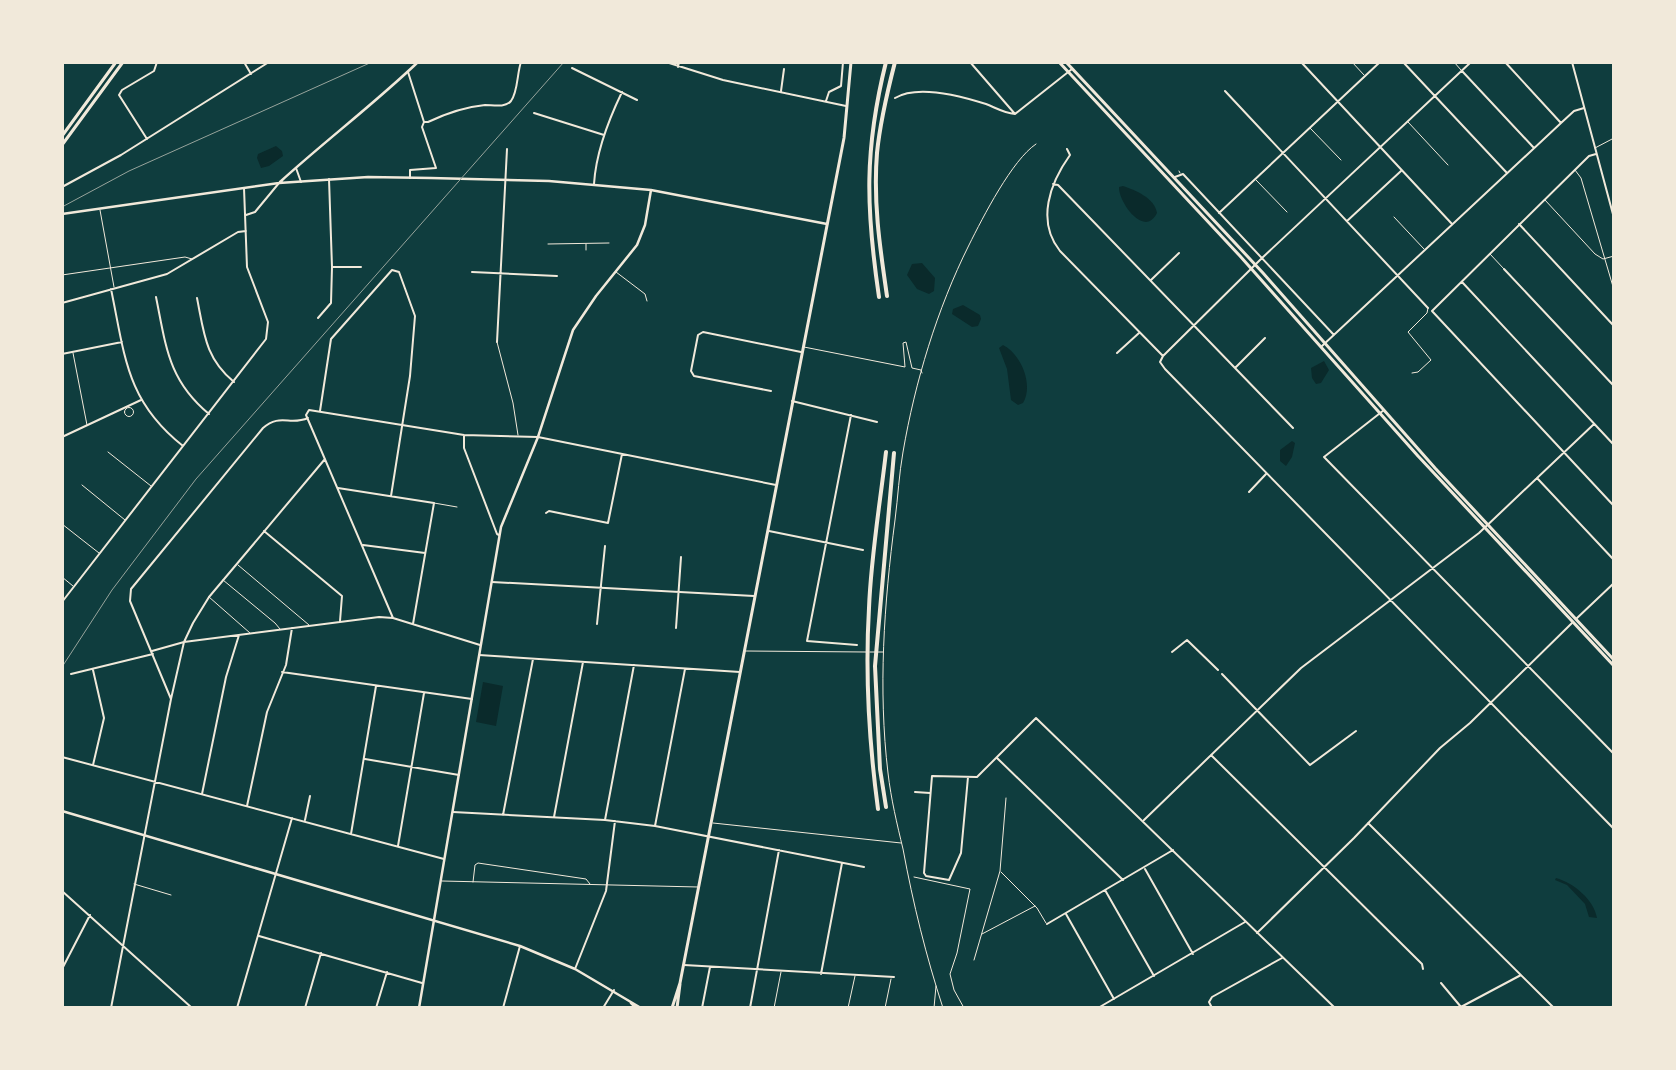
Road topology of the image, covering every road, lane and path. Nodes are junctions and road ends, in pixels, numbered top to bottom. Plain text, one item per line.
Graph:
1 (116, 62) edge
2 (123, 62) edge
3 (158, 62) edge
4 (244, 62) edge
5 (269, 62) edge
6 (418, 62) edge
7 (521, 62) edge
8 (666, 62) edge
9 (679, 62) edge
10 (843, 62) edge
11 (851, 62) edge
12 (895, 62) edge
13 (970, 62) edge
14 (1059, 62) edge
15 (1066, 62) edge
16 (1301, 62) edge
17 (1352, 62) edge
18 (1380, 62) edge
19 (1403, 62) edge
20 (1454, 62) edge
21 (1471, 62) edge
22 (1505, 62) edge
23 (1572, 62) edge
24 (885, 64) edge
25 (678, 67) junction
26 (572, 68) dead end
27 (784, 69) dead end
28 (1072, 69) junction
29 (1462, 71) junction
30 (408, 72) junction
31 (1068, 72) junction
32 (251, 74) junction
33 (1365, 76) junction
34 (781, 91) junction
35 (1225, 91) dead end
36 (622, 92) junction
37 (1435, 96) junction
38 (895, 98) dead end
39 (637, 100) dead end
40 (826, 101) junction
41 (1338, 102) junction
42 (848, 106) junction
43 (1584, 108) junction
44 (534, 112) dead end
45 (1015, 114) junction
46 (424, 122) junction
47 (1408, 122) junction
48 (1561, 123) junction
49 (1310, 128) junction
50 (604, 135) junction
51 (62, 136) edge
52 (1614, 138) edge
53 (147, 140) junction
54 (1036, 144) dead end
55 (62, 145) edge
56 (1380, 148) junction
57 (1534, 148) junction
58 (1595, 148) junction
59 (507, 149) dead end
60 (1067, 149) dead end
61 (1283, 153) junction
62 (1596, 154) junction
63 (1341, 160) dead end
64 (1448, 165) dead end
65 (296, 167) junction
66 (1575, 170) junction
67 (1401, 171) junction
68 (1507, 173) junction
69 (410, 178) junction
70 (1174, 178) junction
71 (329, 179) junction
72 (506, 179) junction
73 (1255, 179) junction
74 (302, 182) junction
75 (1170, 182) junction
76 (279, 183) junction
77 (594, 184) junction
78 (1053, 184) junction
79 (62, 187) edge
80 (244, 188) junction
81 (651, 190) junction
82 (1326, 198) junction
83 (1544, 199) junction
84 (100, 208) junction
85 (1220, 212) junction
86 (1287, 212) dead end
87 (62, 214) edge
88 (246, 215) junction
89 (1394, 217) dead end
90 (1614, 218) edge
91 (1347, 222) junction
92 (827, 224) junction
93 (1452, 224) junction
94 (1519, 224) junction
95 (246, 231) junction
96 (609, 242) dead end
97 (586, 243) junction
98 (548, 244) dead end
99 (586, 250) dead end
100 (1425, 250) junction
101 (1179, 253) dead end
102 (880, 254) junction
103 (1490, 254) junction
104 (873, 255) junction
105 (1614, 256) edge
106 (1262, 258) junction
107 (192, 259) junction
108 (1603, 260) junction
109 (1255, 265) junction
110 (361, 267) dead end
111 (110, 268) junction
112 (332, 268) junction
113 (1251, 269) junction
114 (1504, 269) joint
115 (472, 272) dead end
116 (616, 272) junction
117 (501, 273) junction
118 (62, 275) edge
119 (1398, 275) junction
120 (557, 276) dead end
121 (1151, 280) junction
122 (1461, 281) junction
123 (113, 288) junction
124 (1614, 290) edge
125 (887, 296) dead end
126 (156, 297) dead end
127 (879, 297) dead end
128 (197, 298) dead end
129 (647, 301) dead end
130 (62, 303) edge
131 (1428, 308) joint
132 (318, 318) dead end
133 (1195, 325) junction
134 (1614, 326) edge
135 (1140, 333) junction
136 (1334, 335) junction
137 (1265, 338) dead end
138 (122, 342) junction
139 (497, 342) joint
140 (1325, 343) junction
141 (1322, 346) junction
142 (802, 349) junction
143 (73, 352) junction
144 (1117, 353) dead end
145 (62, 354) edge
146 (1163, 356) junction
147 (1236, 367) junction
148 (1346, 367) junction
149 (1343, 370) junction
150 (922, 373) junction
151 (1412, 373) dead end
152 (234, 382) junction
153 (1614, 386) edge
154 (771, 391) dead end
155 (140, 400) junction
156 (792, 401) junction
157 (1384, 409) junction
158 (320, 411) junction
159 (1380, 413) junction
160 (209, 414) junction
161 (852, 416) junction
162 (307, 417) junction
163 (878, 422) dead end
164 (1594, 424) junction
165 (88, 426) junction
166 (403, 426) junction
167 (1293, 428) dead end
168 (464, 435) junction
169 (518, 436) junction
170 (62, 437) edge
171 (538, 437) junction
172 (1614, 445) edge
173 (183, 446) junction
174 (108, 452) dead end
175 (886, 452) dead end
176 (894, 453) dead end
177 (1564, 453) junction
178 (622, 454) junction
179 (326, 459) junction
180 (1267, 474) junction
181 (1537, 478) junction
182 (82, 485) dead end
183 (776, 486) junction
184 (152, 487) junction
185 (338, 488) junction
186 (1249, 492) dead end
187 (391, 496) junction
188 (434, 504) junction
189 (1614, 506) edge
190 (457, 507) dead end
191 (546, 513) dead end
192 (126, 520) junction
193 (62, 524) edge
194 (1488, 525) junction
195 (1484, 528) junction
196 (264, 531) junction
197 (767, 531) junction
198 (500, 535) junction
199 (826, 543) junction
200 (363, 545) junction
201 (605, 546) dead end
202 (863, 550) dead end
203 (100, 554) junction
204 (426, 554) junction
205 (681, 557) dead end
206 (1614, 560) edge
207 (237, 564) junction
208 (1432, 569) junction
209 (62, 577) edge
210 (223, 580) junction
211 (492, 582) junction
212 (1614, 583) edge
213 (74, 586) junction
214 (600, 588) junction
215 (678, 592) junction
216 (755, 596) junction
217 (209, 597) junction
218 (1391, 600) junction
219 (62, 602) edge
220 (393, 618) junction
221 (1576, 619) junction
222 (340, 622) junction
223 (1572, 623) junction
224 (413, 624) junction
225 (597, 624) dead end
226 (309, 626) junction
227 (292, 628) junction
228 (676, 628) dead end
229 (280, 630) junction
230 (251, 633) junction
231 (239, 635) junction
232 (184, 642) junction
233 (481, 645) junction
234 (857, 645) dead end
235 (744, 650) junction
236 (152, 652) junction
237 (884, 652) junction
238 (1172, 652) dead end
239 (479, 656) junction
240 (533, 659) junction
241 (1614, 660) edge
242 (584, 662) junction
243 (634, 665) junction
244 (1527, 666) junction
245 (1614, 666) edge
246 (685, 668) junction
247 (93, 670) junction
248 (1218, 670) dead end
249 (282, 672) junction
250 (740, 672) junction
251 (71, 674) dead end
252 (1222, 674) dead end
253 (376, 686) junction
254 (868, 692) junction
255 (875, 692) junction
256 (424, 693) junction
257 (171, 699) junction
258 (472, 699) junction
259 (1490, 702) junction
260 (1257, 711) junction
261 (1356, 731) dead end
262 (1614, 754) edge
263 (1211, 755) junction
264 (62, 756) edge
265 (997, 758) junction
266 (365, 759) junction
267 (93, 765) junction
268 (412, 767) junction
269 (459, 776) junction
270 (968, 777) junction
271 (154, 783) junction
272 (915, 792) dead end
273 (202, 794) junction
274 (931, 794) junction
275 (310, 796) dead end
276 (1006, 798) dead end
277 (248, 806) junction
278 (886, 807) dead end
279 (878, 809) dead end
280 (62, 811) edge
281 (453, 812) junction
282 (503, 815) junction
283 (293, 817) junction
284 (554, 817) junction
285 (305, 820) junction
286 (605, 820) junction
287 (1144, 820) junction
288 (615, 821) junction
289 (711, 823) junction
290 (1368, 823) junction
291 (655, 826) junction
292 (1614, 829) edge
293 (145, 834) junction
294 (352, 834) junction
295 (708, 836) junction
296 (901, 844) junction
297 (398, 846) junction
298 (779, 850) junction
299 (1173, 850) junction
300 (445, 859) junction
301 (842, 863) junction
302 (1324, 867) junction
303 (864, 868) dead end
304 (1144, 868) junction
305 (1000, 871) junction
306 (276, 873) junction
307 (914, 877) dead end
308 (1123, 880) junction
309 (441, 881) junction
310 (473, 882) junction
311 (134, 884) junction
312 (590, 884) junction
313 (607, 884) junction
314 (698, 887) junction
315 (1105, 890) junction
316 (62, 891) edge
317 (171, 895) dead end
318 (1035, 906) junction
319 (1066, 913) junction
320 (90, 915) junction
321 (434, 921) junction
322 (1246, 922) junction
323 (1047, 924) joint
324 (1258, 932) junction
325 (981, 934) junction
326 (259, 936) junction
327 (122, 944) junction
328 (520, 946) junction
329 (321, 954) junction
330 (1193, 954) junction
331 (1283, 957) junction
332 (974, 960) dead end
333 (683, 965) junction
334 (710, 967) junction
335 (62, 969) edge
336 (576, 969) junction
337 (1423, 969) dead end
338 (756, 970) junction
339 (387, 972) junction
340 (781, 972) junction
341 (821, 974) junction
342 (1521, 975) junction
343 (855, 976) junction
344 (1154, 976) junction
345 (892, 978) joint
346 (424, 983) junction
347 (1441, 983) dead end
348 (680, 984) junction
349 (936, 985) junction
350 (614, 990) junction
351 (1114, 998) junction
352 (629, 1000) junction
353 (1614, 1006) edge
354 (190, 1007) edge
355 (1460, 1007) edge
356 (111, 1008) edge
357 (237, 1008) edge
358 (305, 1008) edge
359 (376, 1008) edge
360 (419, 1008) edge
361 (503, 1008) edge
362 (603, 1008) edge
363 (636, 1008) edge
364 (641, 1008) edge
365 (672, 1008) edge
366 (677, 1008) edge
367 (702, 1008) edge
368 (750, 1008) edge
369 (774, 1008) edge
370 (848, 1008) edge
371 (886, 1008) edge
372 (934, 1008) edge
373 (943, 1008) edge
374 (964, 1008) edge
375 (1098, 1008) edge
376 (1212, 1008) edge
377 (1335, 1008) edge
378 (1554, 1008) edge
379 (1610, 1008) edge

1 - 51 main road
2 - 55 main road
3 - 53 street
4 - 32 street
5 - 32 street
6 - 30 street
7 - 46 street
8 - 25 street
9 - 25 street
10 - 40 street
11 - 42 main road
12 - 102 highway
13 - 45 street
14 - 31 main road
15 - 28 main road
16 - 41 street
17 - 33 street
18 - 33 street
19 - 37 street
20 - 29 street
21 - 29 street
22 - 48 street
23 - 43 street
24 - 104 highway
25 - 34 street
26 - 36 street
27 - 34 street
28 - 31 street
28 - 70 main road
29 - 37 street
29 - 57 street
30 - 46 street
30 - 65 street
31 - 45 street
31 - 75 main road
32 - 53 street
33 - 41 street
34 - 40 street
35 - 61 street
36 - 39 street
36 - 50 street
37 - 47 street
37 - 68 street
38 - 45 street
40 - 42 street
41 - 49 street
41 - 56 street
42 - 92 main road
43 - 48 street
43 - 58 street
44 - 50 street
46 - 69 street
47 - 56 street
47 - 64 street
48 - 57 street
49 - 61 street
49 - 63 street
50 - 77 street
52 - 58 street
53 - 79 street
54 - 150 street
56 - 67 street
56 - 82 street
57 - 68 street
58 - 62 street
59 - 72 street
60 - 78 street
61 - 73 street
61 - 82 street
62 - 66 street
62 - 90 street
65 - 74 street
65 - 76 street
66 - 83 street
66 - 108 street
67 - 91 street
67 - 93 street
68 - 93 street
69 - 71 street
69 - 72 street
70 - 75 street
70 - 85 street
70 - 109 main road
71 - 74 street
71 - 112 street
72 - 77 street
72 - 117 street
73 - 85 street
73 - 86 street
74 - 76 street
75 - 113 main road
76 - 80 street
76 - 88 street
77 - 81 street
78 - 121 street
78 - 135 street
80 - 84 street
80 - 88 street
81 - 92 street
81 - 116 street
82 - 91 street
82 - 106 street
83 - 94 street
83 - 108 street
84 - 87 street
84 - 111 street
85 - 106 street
88 - 95 street
89 - 100 street
91 - 119 street
92 - 142 main road
93 - 100 street
94 - 103 street
94 - 134 street
95 - 107 street
95 - 152 street
96 - 97 street
97 - 98 street
97 - 99 street
100 - 119 street
101 - 121 street
102 - 104 street
102 - 125 highway
103 - 114 street
103 - 122 street
104 - 127 highway
105 - 108 street
106 - 109 street
106 - 136 street
107 - 111 street
107 - 123 street
108 - 124 street
109 - 113 street
109 - 140 main road
110 - 112 street
111 - 118 street
111 - 123 street
112 - 132 street
113 - 133 street
113 - 141 main road
114 - 153 street
115 - 117 street
116 - 129 street
116 - 171 street
117 - 120 street
117 - 139 street
119 - 131 street
119 - 136 street
121 - 133 street
122 - 164 street
122 - 177 street
123 - 130 street
123 - 138 street
126 - 160 street
128 - 152 street
131 - 151 street
133 - 146 street
133 - 147 street
135 - 144 street
135 - 146 street
136 - 140 street
137 - 147 street
138 - 143 street
138 - 155 street
139 - 169 street
140 - 141 street
140 - 148 main road
141 - 149 main road
142 - 150 street
142 - 154 street
142 - 156 main road
143 - 145 street
143 - 165 street
146 - 180 street
147 - 167 street
148 - 149 street
148 - 157 main road
149 - 159 main road
150 - 237 street
152 - 160 street
155 - 165 street
155 - 173 street
156 - 161 street
156 - 183 main road
157 - 159 street
157 - 194 main road
158 - 162 street
158 - 166 street
158 - 166 street
159 - 195 main road
159 - 208 street
160 - 173 street
161 - 163 street
161 - 199 street
162 - 179 street
162 - 236 street
164 - 172 street
164 - 177 street
165 - 170 street
166 - 168 street
166 - 187 street
168 - 169 street
168 - 198 street
169 - 171 street
171 - 178 street
171 - 198 street
173 - 184 street
174 - 184 street
175 - 254 highway
176 - 255 highway
177 - 181 street
177 - 189 street
178 - 183 street
178 - 191 street
179 - 185 street
179 - 196 street
180 - 186 street
180 - 218 street
181 - 194 street
181 - 206 street
182 - 192 street
183 - 197 main road
184 - 192 street
185 - 187 street
185 - 200 street
187 - 188 street
188 - 190 street
188 - 204 street
192 - 203 street
193 - 203 street
194 - 195 street
194 - 221 main road
195 - 208 street
195 - 223 main road
196 - 207 street
196 - 222 street
197 - 199 street
197 - 216 main road
198 - 211 street
199 - 202 street
199 - 234 street
200 - 204 street
200 - 220 street
201 - 214 street
203 - 213 street
204 - 224 street
205 - 215 street
207 - 210 street
207 - 226 street
208 - 218 street
208 - 244 street
209 - 213 street
210 - 217 street
210 - 229 street
211 - 214 street
211 - 233 street
212 - 221 street
213 - 219 street
214 - 215 street
214 - 225 street
215 - 216 street
215 - 228 street
216 - 235 main road
217 - 230 street
217 - 232 street
218 - 259 street
218 - 260 street
220 - 222 street
220 - 224 street
221 - 223 street
221 - 241 main road
222 - 226 street
223 - 244 street
223 - 245 main road
224 - 233 street
226 - 227 street
227 - 229 street
227 - 249 street
229 - 230 street
230 - 231 street
231 - 232 street
231 - 273 street
232 - 236 street
232 - 257 street
233 - 239 street
235 - 237 street
235 - 250 main road
236 - 247 street
236 - 257 street
237 - 296 street
238 - 248 street
239 - 240 street
239 - 258 street
240 - 242 street
240 - 282 street
242 - 243 street
242 - 284 street
243 - 246 street
243 - 286 street
244 - 259 street
244 - 262 street
246 - 250 street
246 - 291 street
247 - 251 street
247 - 267 street
249 - 253 street
249 - 277 street
250 - 289 main road
252 - 260 street
253 - 256 street
253 - 266 street
254 - 255 street
254 - 279 highway
255 - 278 highway
256 - 258 street
256 - 268 street
257 - 271 street
258 - 269 street
259 - 290 street
259 - 292 street
260 - 261 street
260 - 263 street
263 - 287 street
263 - 302 street
264 - 267 street
265 - 270 street
265 - 287 street
265 - 308 street
266 - 268 street
266 - 294 street
267 - 271 street
268 - 269 street
268 - 297 street
269 - 281 street
270 - 274 street
270 - 274 street
271 - 273 street
271 - 293 street
272 - 274 street
273 - 277 street
275 - 285 street
276 - 305 street
277 - 283 street
280 - 293 street
281 - 282 street
281 - 300 street
282 - 284 street
283 - 285 street
283 - 306 street
284 - 286 street
285 - 294 street
286 - 288 street
287 - 299 street
288 - 291 street
288 - 313 street
289 - 295 main road
289 - 296 street
290 - 302 street
290 - 342 street
291 - 295 street
293 - 306 street
293 - 311 street
294 - 297 street
295 - 298 street
295 - 314 main road
296 - 349 street
297 - 300 street
298 - 301 street
298 - 338 street
299 - 304 street
299 - 322 street
300 - 309 street
301 - 303 street
301 - 341 street
302 - 324 street
302 - 337 street
304 - 308 street
304 - 330 street
305 - 318 street
305 - 325 street
306 - 321 street
306 - 326 street
307 - 374 street
308 - 315 street
309 - 310 street
309 - 321 street
310 - 312 street
310 - 312 street
311 - 317 street
311 - 327 street
312 - 313 street
313 - 314 street
313 - 336 street
314 - 333 main road
315 - 319 street
315 - 344 street
316 - 320 street
318 - 323 street
318 - 325 street
319 - 323 street
319 - 351 street
320 - 327 street
320 - 335 street
321 - 328 street
321 - 346 street
322 - 324 street
322 - 330 street
324 - 331 street
325 - 332 street
326 - 329 street
326 - 357 street
327 - 354 street
327 - 356 street
328 - 336 street
328 - 361 street
329 - 339 street
329 - 358 street
330 - 344 street
331 - 376 street
331 - 377 street
333 - 334 street
333 - 348 main road
334 - 338 street
334 - 367 street
336 - 350 street
338 - 340 street
338 - 368 street
339 - 346 street
339 - 359 street
340 - 341 street
340 - 369 street
341 - 343 street
342 - 355 street
342 - 378 street
343 - 345 street
343 - 370 street
344 - 351 street
345 - 371 street
346 - 360 street
347 - 355 street
348 - 365 main road
348 - 366 main road
349 - 372 street
349 - 373 street
350 - 352 street
350 - 362 street
351 - 375 street
352 - 363 street
352 - 364 street
353 - 379 street

